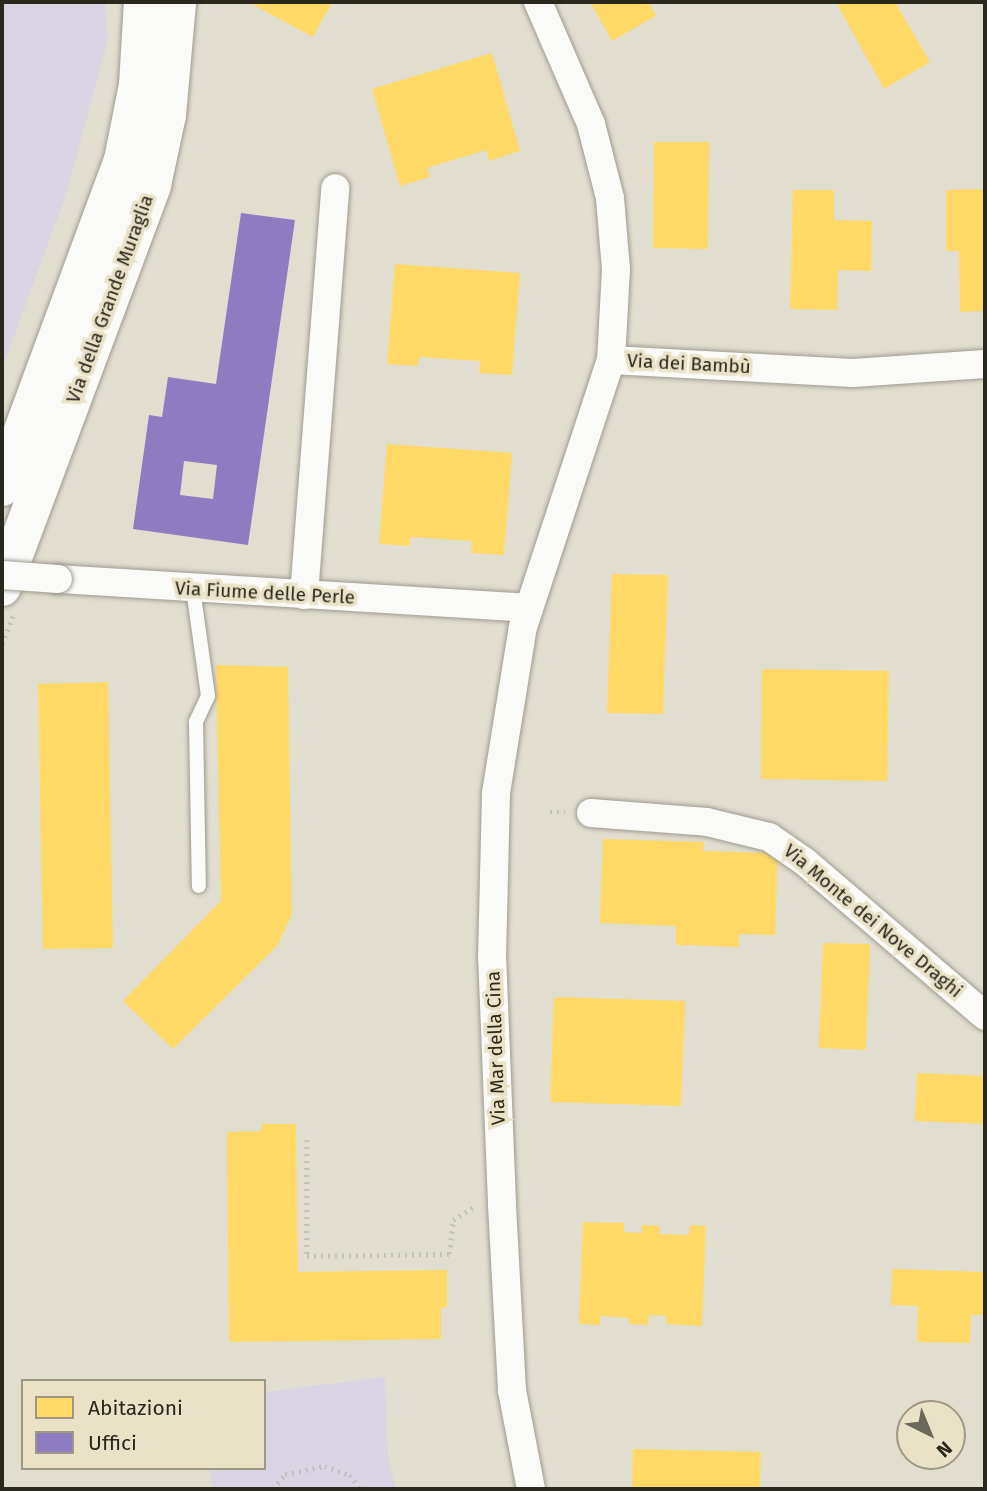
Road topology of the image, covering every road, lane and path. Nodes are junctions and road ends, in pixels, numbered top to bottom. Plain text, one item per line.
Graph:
1 (144, 2) edge
2 (177, 2) edge
3 (538, 2) edge
4 (335, 188) dead end
5 (611, 360) junction
6 (985, 364) edge
7 (2, 486) edge
8 (2, 575) edge
9 (2, 587) edge
10 (193, 589) junction
11 (303, 595) junction
12 (529, 608) junction
13 (591, 813) dead end
14 (199, 886) dead end
15 (985, 1016) edge
16 (307, 1140) dead end
17 (502, 1203) junction
18 (273, 1489) edge
19 (360, 1489) edge
20 (531, 1489) edge

1 - 7 street, Via della Grande Muraglia
2 - 9 street, Via della Grande Muraglia
3 - 5 street
4 - 11 street
5 - 6 street, Via dei Bambù
5 - 12 street, Via dei Bambù
8 - 10 street, Via Fiume delle Perle, bridge
10 - 11 street, Via Fiume delle Perle
10 - 14 lane
11 - 12 street, Via Fiume delle Perle
12 - 17 street, Via Mar della Cina
13 - 15 street, Via Monte dei Nove Draghi
16 - 17 path
17 - 20 street, Via Mar della Cina
18 - 19 path

